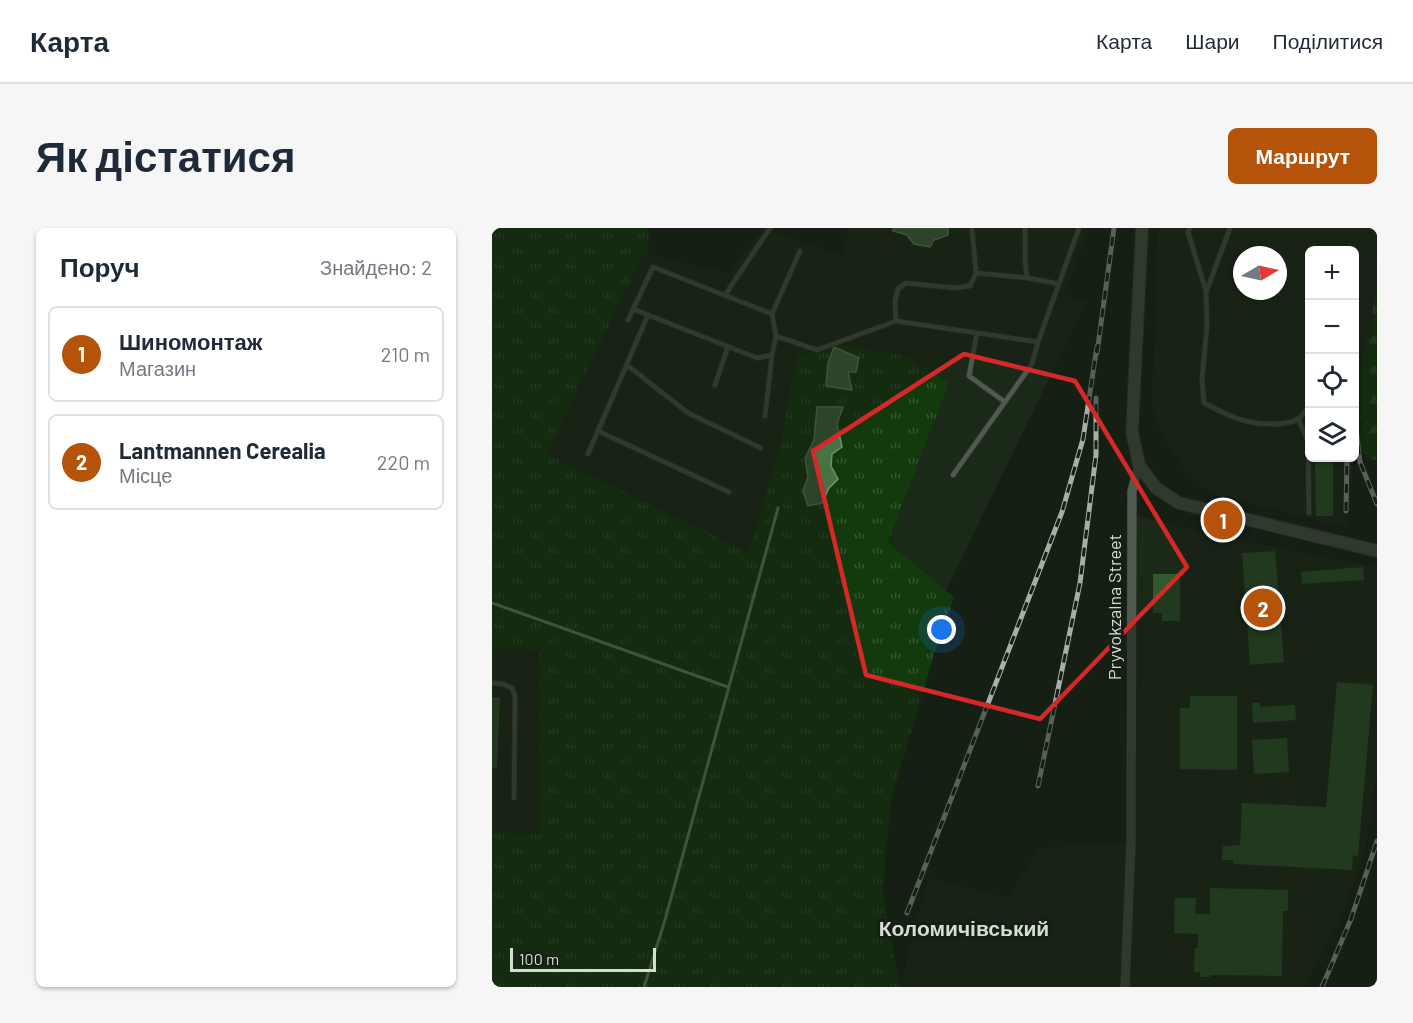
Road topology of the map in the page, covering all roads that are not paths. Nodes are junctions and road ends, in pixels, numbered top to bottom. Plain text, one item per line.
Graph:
1 (770, 228) edge
2 (972, 228) edge
3 (1025, 228) edge
4 (1079, 228) edge
5 (1142, 228) edge
6 (1190, 228) edge
7 (1230, 228) edge
8 (800, 251) dead end
9 (976, 273) junction
10 (1028, 278) junction
11 (1059, 284) junction
12 (1206, 293) junction
13 (724, 295) junction
14 (633, 309) junction
15 (772, 314) junction
16 (648, 315) junction
17 (628, 320) dead end
18 (896, 321) junction
19 (977, 333) junction
20 (776, 336) junction
21 (1038, 342) junction
22 (728, 347) junction
23 (772, 355) junction
24 (627, 364) junction
25 (714, 385) dead end
26 (1005, 402) junction
27 (1308, 408) edge
28 (765, 416) dead end
29 (1299, 420) junction
30 (598, 431) junction
31 (760, 448) dead end
32 (588, 453) dead end
33 (1139, 465) junction
34 (953, 475) dead end
35 (729, 492) dead end
36 (1309, 513) dead end
37 (1377, 551) edge
38 (492, 683) edge
39 (514, 798) dead end
40 (1125, 987) edge

1 - 13 lane
2 - 9 lane
3 - 10 lane
4 - 11 lane
5 - 33 main road, Pryvokzalna Street
6 - 12 lane
7 - 12 lane
8 - 15 lane
9 - 10 lane
9 - 18 lane
10 - 11 lane
11 - 21 lane
12 - 29 lane
13 - 14 lane
13 - 15 lane
14 - 16 lane
14 - 17 lane
15 - 20 lane
16 - 22 lane
16 - 24 lane
18 - 19 lane
18 - 20 lane
19 - 21 lane
19 - 26 lane
20 - 23 lane
21 - 26 lane
22 - 23 lane
22 - 25 lane
23 - 28 lane
24 - 30 lane
24 - 31 lane
26 - 34 lane
27 - 29 lane
29 - 36 lane
30 - 32 lane
30 - 35 lane
33 - 37 main road
33 - 40 street, Pryvokzalna Street
38 - 39 lane

